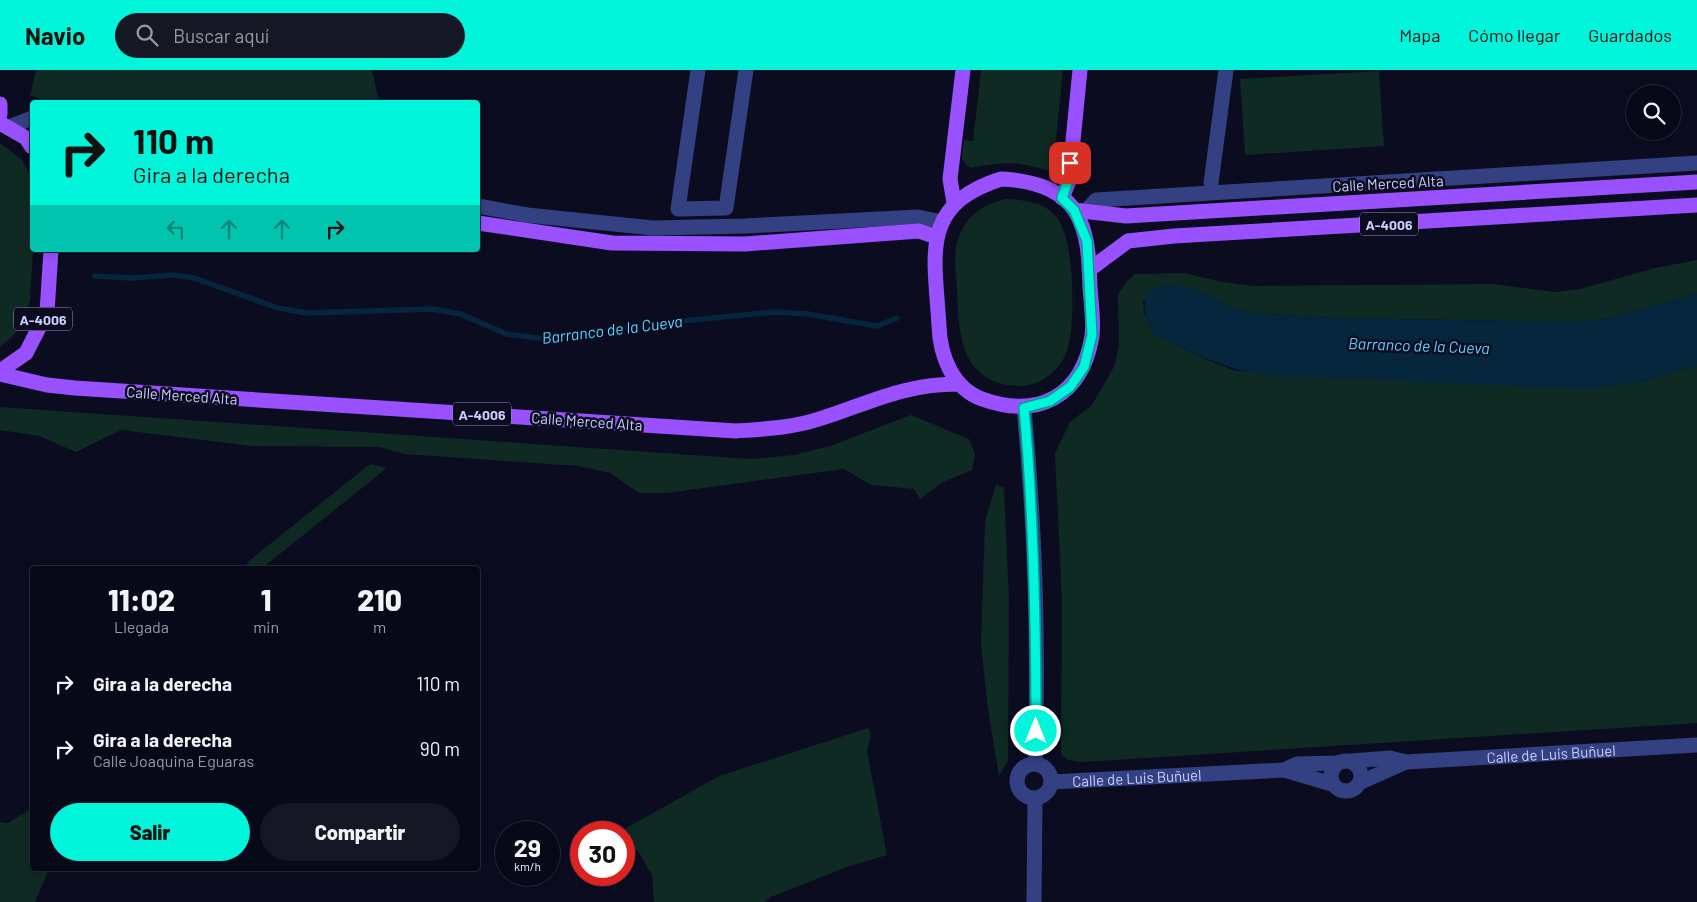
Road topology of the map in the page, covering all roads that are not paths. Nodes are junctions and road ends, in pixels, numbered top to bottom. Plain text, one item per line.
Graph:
1 (698, 70) edge
2 (746, 70) edge
3 (963, 70) edge
4 (1080, 70) edge
5 (1226, 70) edge
6 (0, 104) edge
7 (0, 114) edge
8 (30, 119) edge
9 (5, 125) edge
10 (30, 141) edge
11 (1697, 163) edge
12 (1697, 182) edge
13 (1211, 183) dead end
14 (1062, 198) junction
15 (954, 203) junction
16 (1697, 205) edge
17 (480, 206) edge
18 (1080, 211) junction
19 (942, 222) junction
20 (480, 223) edge
21 (936, 237) junction
22 (51, 252) edge
23 (1089, 270) junction
24 (0, 373) edge
25 (958, 384) junction
26 (1024, 408) junction
27 (1697, 745) edge
28 (1344, 762) junction
29 (1406, 762) junction
30 (1036, 764) junction
31 (1284, 770) junction
32 (1051, 782) junction
33 (1359, 783) junction
34 (1332, 784) junction
35 (1034, 799) junction
36 (1034, 902) edge

1 - 2 street
3 - 15 main road
4 - 14 main road
5 - 13 street
6 - 7 main road
8 - 9 street
9 - 10 main road
11 - 18 street, Calle Merced Alta
12 - 18 main road, Calle Merced Alta / A-4006
14 - 15 main road
14 - 18 main road
15 - 19 main road
16 - 23 main road, A-4006
17 - 19 street
18 - 23 main road
19 - 21 main road
20 - 21 main road
21 - 25 main road
22 - 24 main road, A-4006
23 - 26 main road
24 - 25 main road, Calle Merced Alta / A-4006
25 - 26 main road
26 - 30 street
27 - 29 street, Calle de Luis Buñuel
28 - 29 street, Calle de Luis Buñuel
28 - 31 street, Calle de Luis Buñuel
28 - 33 street
28 - 34 street
29 - 33 street, Calle de Luis Buñuel
30 - 32 street
30 - 35 street
31 - 32 street, Calle de Luis Buñuel
31 - 34 street, Calle de Luis Buñuel
32 - 35 street
33 - 34 street
35 - 36 street

